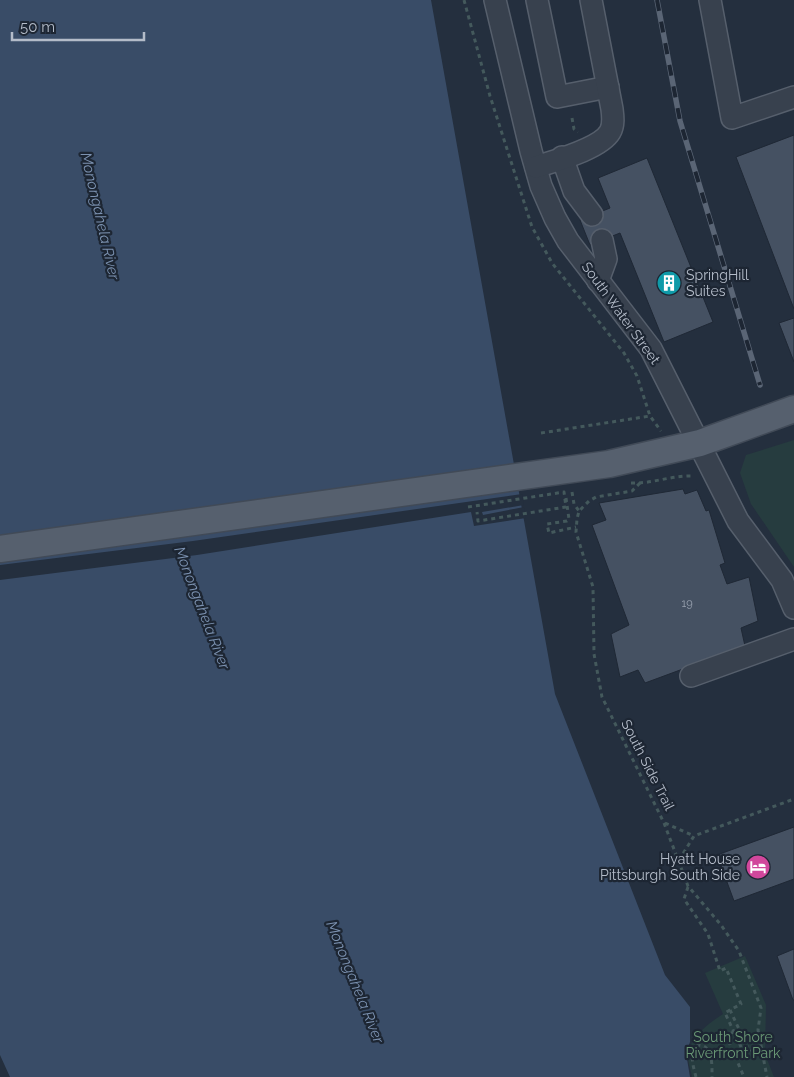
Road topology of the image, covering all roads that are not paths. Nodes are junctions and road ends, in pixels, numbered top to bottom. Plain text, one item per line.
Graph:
1 (495, 0) edge
2 (537, 0) edge
3 (591, 0) edge
4 (710, 0) edge
5 (608, 87) junction
6 (794, 97) edge
7 (562, 158) junction
8 (536, 167) junction
9 (592, 215) dead end
10 (602, 240) dead end
11 (598, 281) junction
12 (794, 409) edge
13 (700, 443) junction
14 (0, 549) edge
15 (794, 608) edge
16 (794, 639) edge
17 (691, 676) dead end

1 - 8 street, South Water Street
2 - 5 street
3 - 5 street
4 - 6 street
5 - 7 street
7 - 8 street
7 - 9 street
8 - 11 street, South Water Street
10 - 11 street
11 - 13 street, South Water Street
12 - 13 main road
13 - 14 main road
13 - 15 street, South Water Street
16 - 17 street

